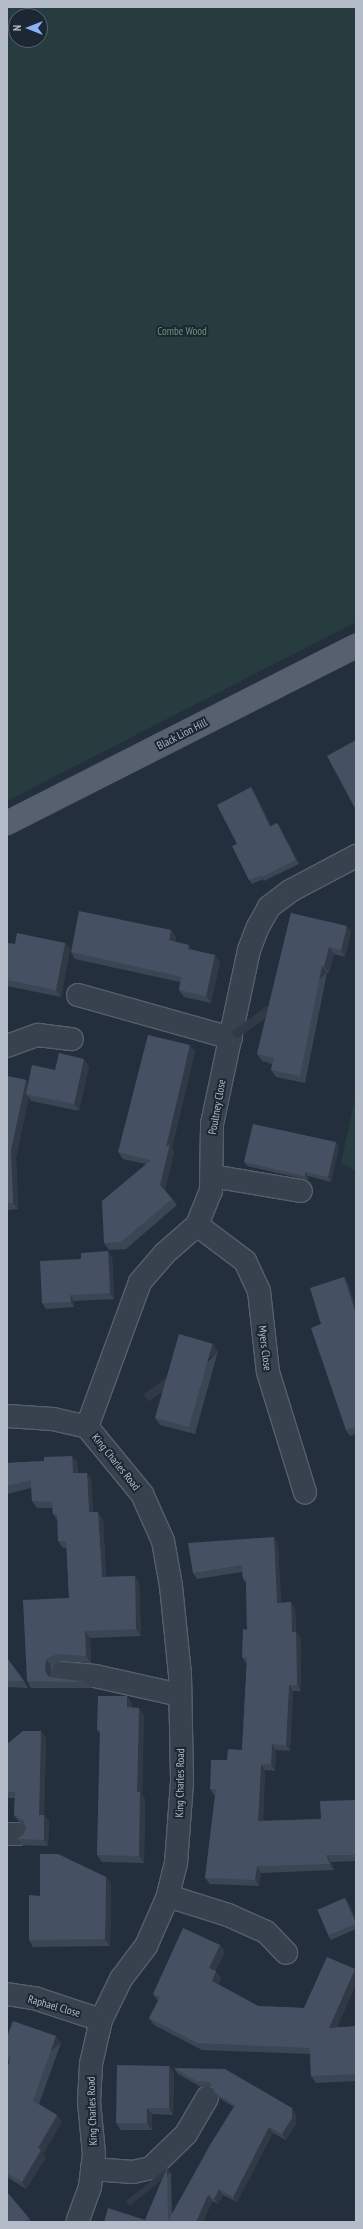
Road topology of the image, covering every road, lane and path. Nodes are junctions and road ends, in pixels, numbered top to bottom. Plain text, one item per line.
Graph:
1 (356, 646) edge
2 (7, 823) edge
3 (356, 856) edge
4 (78, 995) dead end
5 (231, 1038) junction
6 (72, 1039) dead end
7 (7, 1046) edge
8 (212, 1176) junction
9 (301, 1191) dead end
10 (197, 1225) junction
11 (7, 1416) edge
12 (87, 1427) junction
13 (305, 1492) dead end
14 (60, 1673) dead end
15 (180, 1695) junction
16 (168, 1896) junction
17 (286, 1953) dead end
18 (7, 1994) edge
19 (101, 2020) junction
20 (207, 2098) dead end
21 (92, 2169) junction
22 (77, 2222) edge

1 - 2 main road, Black Lion Hill
3 - 5 street, Poultney Close
4 - 5 street
5 - 8 street, Poultney Close
6 - 7 street
8 - 9 street
8 - 10 street, Poultney Close
10 - 12 street, Poultney Close
10 - 13 street, Myers Close
11 - 12 street, King Charles Road
12 - 15 street, King Charles Road
14 - 15 street
15 - 16 street, King Charles Road
16 - 17 street
16 - 19 street, King Charles Road
18 - 19 street, Raphael Close
19 - 21 street, King Charles Road
20 - 21 street
21 - 22 street, King Charles Road

